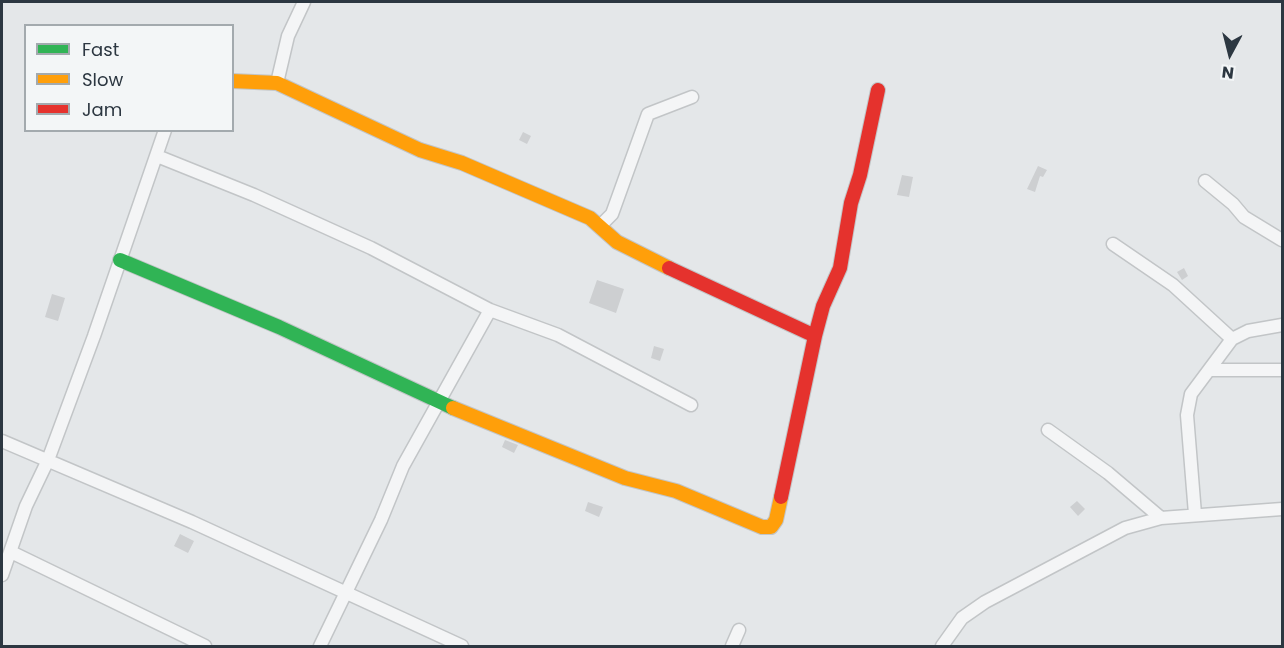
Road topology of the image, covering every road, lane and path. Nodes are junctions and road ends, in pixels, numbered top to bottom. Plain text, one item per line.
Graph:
1 (304, 2) edge
2 (234, 81) edge
3 (278, 83) junction
4 (878, 90) dead end
5 (692, 97) dead end
6 (164, 132) edge
7 (157, 156) junction
8 (1205, 182) dead end
9 (601, 225) junction
10 (1282, 240) edge
11 (1113, 244) dead end
12 (120, 260) junction
13 (490, 310) junction
14 (1282, 325) edge
15 (815, 336) junction
16 (1232, 339) junction
17 (1210, 370) junction
18 (1282, 370) edge
19 (439, 402) junction
20 (691, 405) dead end
21 (1048, 430) dead end
22 (2, 441) edge
23 (48, 460) junction
24 (1282, 509) edge
25 (1194, 514) junction
26 (1161, 518) junction
27 (10, 552) junction
28 (2, 575) edge
29 (344, 594) junction
30 (739, 630) dead end
31 (946, 645) edge
32 (205, 646) edge
33 (320, 646) edge
34 (462, 646) edge
35 (732, 646) edge

1 - 3 street
2 - 3 street
3 - 9 street
4 - 15 street
5 - 9 street
6 - 7 street
7 - 12 street
7 - 13 street
8 - 10 street
9 - 15 street
11 - 16 street
12 - 19 street
12 - 23 street
13 - 19 street
13 - 20 street
14 - 16 street
15 - 19 street
16 - 17 street
17 - 18 street
17 - 25 street
19 - 29 street
21 - 26 street
22 - 23 street
23 - 27 street
23 - 29 street
24 - 25 street
25 - 26 street
26 - 31 street
27 - 28 street
27 - 32 street
29 - 33 street
29 - 34 street
30 - 35 street

